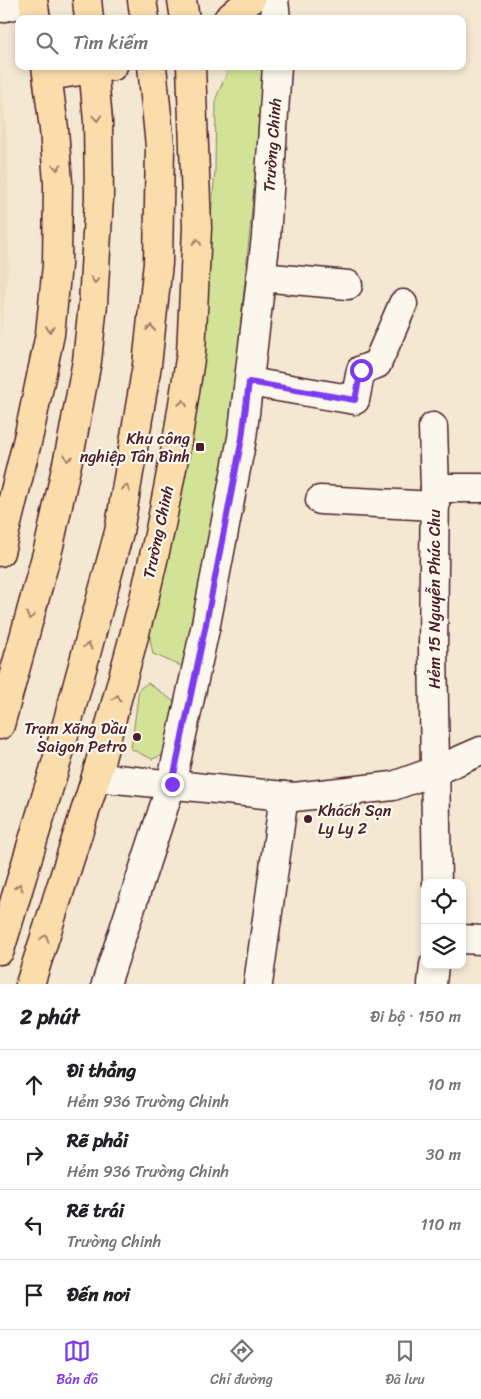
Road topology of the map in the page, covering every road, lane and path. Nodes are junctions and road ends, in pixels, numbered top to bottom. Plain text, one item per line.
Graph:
1 (87, 0) edge
2 (142, 0) edge
3 (182, 0) edge
4 (250, 0) edge
5 (274, 0) edge
6 (36, 5) edge
7 (0, 8) edge
8 (89, 15) edge
9 (144, 15) edge
10 (184, 15) edge
11 (233, 15) edge
12 (276, 15) edge
13 (60, 70) edge
14 (100, 70) edge
15 (152, 70) edge
16 (191, 70) edge
17 (277, 70) edge
18 (47, 71) edge
19 (261, 277) junction
20 (348, 286) dead end
21 (403, 304) dead end
22 (249, 382) junction
23 (432, 428) dead end
24 (481, 488) edge
25 (435, 497) junction
26 (320, 500) dead end
27 (0, 552) edge
28 (0, 725) edge
29 (481, 751) edge
30 (435, 771) junction
31 (96, 777) junction
32 (172, 784) junction
33 (284, 796) junction
34 (437, 876) edge
35 (466, 939) edge
36 (481, 940) edge
37 (0, 950) edge
38 (434, 969) edge
39 (30, 984) edge
40 (106, 984) edge
41 (258, 984) edge
42 (432, 984) edge

1 - 8 main road
2 - 9 main road
3 - 10 main road
4 - 11 main road
5 - 12 street
6 - 7 street
13 - 18 main road
14 -> 28 main road
37 -> 15 main road
31 -> 16 main road, Trường Chinh
17 - 19 street, Trường Chinh
18 -> 27 main road
19 - 20 street
19 - 22 street, Trường Chinh
21 - 22 street
22 - 32 street, Trường Chinh
23 - 25 street, Hẻm 15 Nguyễn Phúc Chu
24 - 25 street
25 - 26 street
25 - 30 street, Hẻm 15 Nguyễn Phúc Chu
29 - 30 street
30 - 33 street
30 - 34 street, Hẻm 15 Nguyễn Phúc Chu
31 - 32 street
39 -> 31 main road, Trường Chinh
32 - 33 street
32 - 40 street, Trường Chinh
33 - 41 street
35 - 36 street
38 - 42 street

